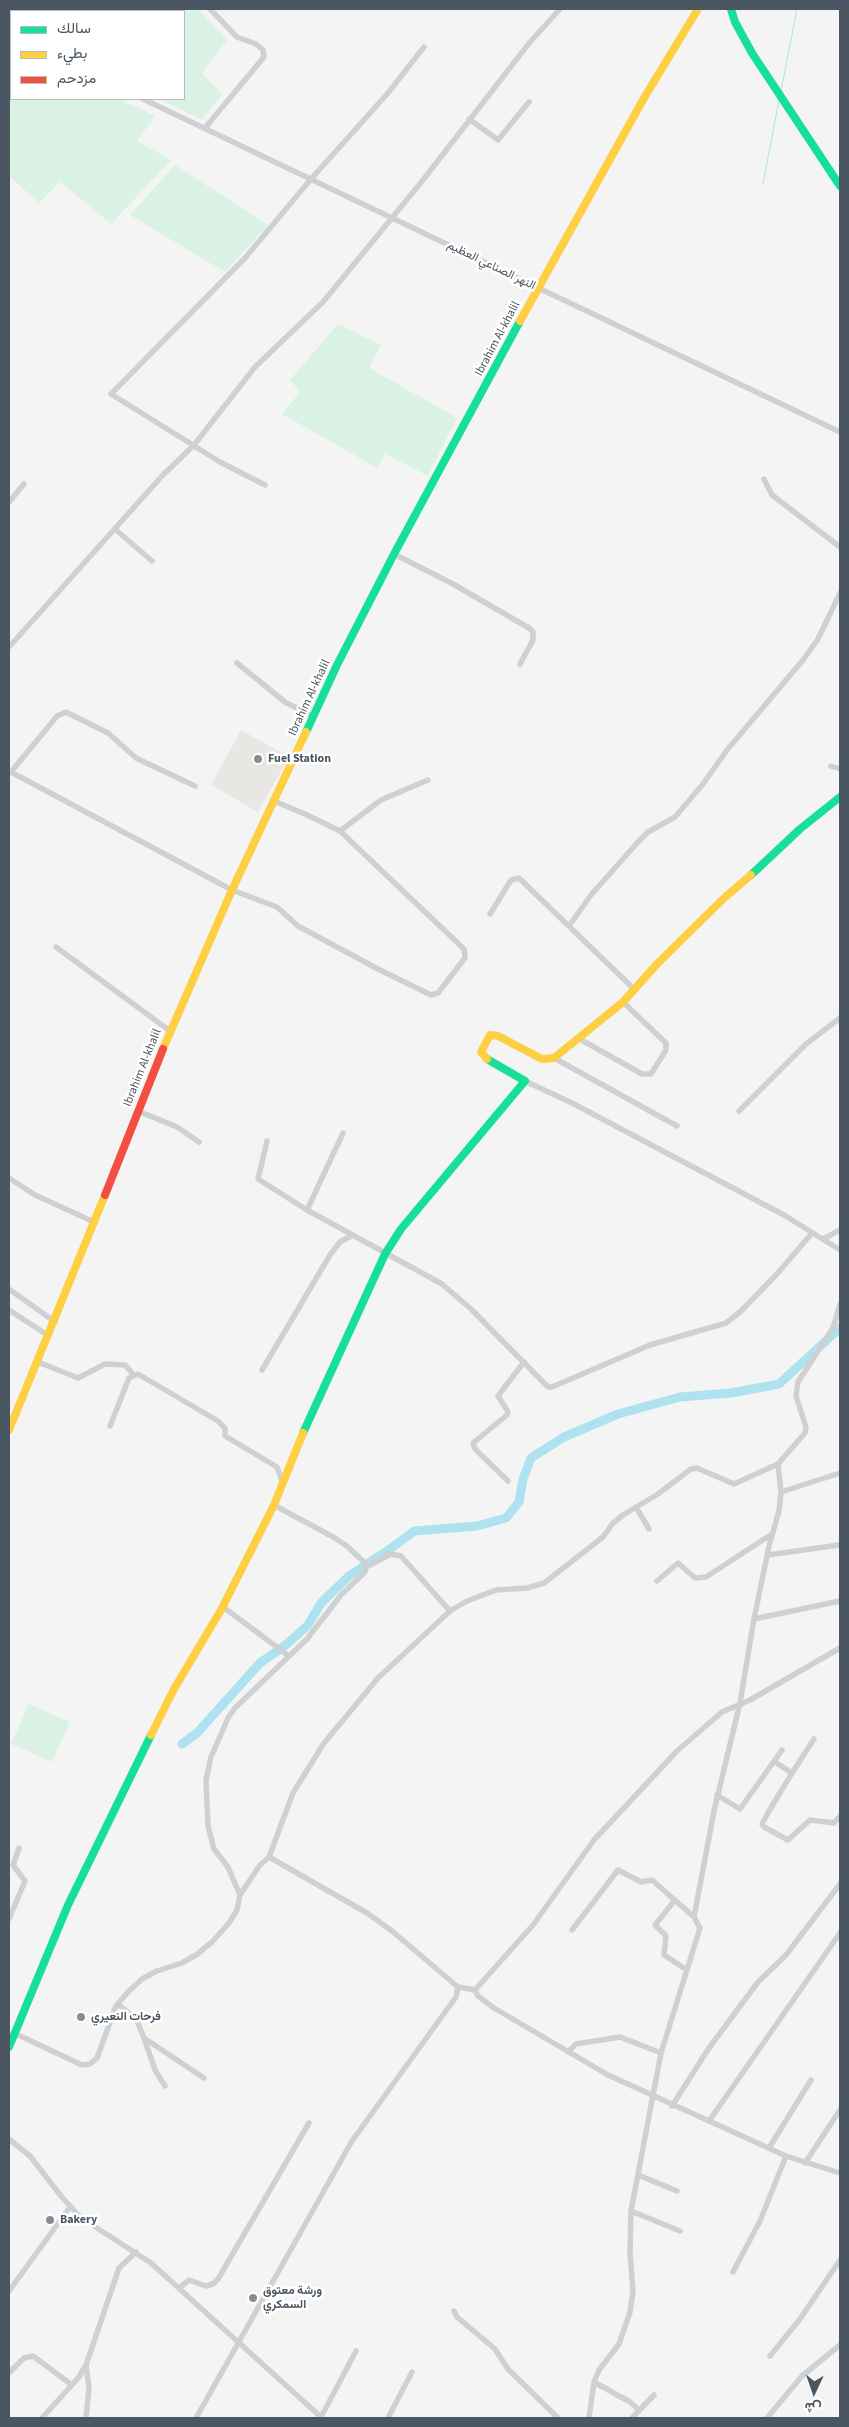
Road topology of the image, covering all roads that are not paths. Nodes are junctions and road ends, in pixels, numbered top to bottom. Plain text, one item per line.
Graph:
1 (210, 9) edge
2 (560, 9) edge
3 (698, 9) edge
4 (731, 9) edge
5 (424, 47) dead end
6 (145, 100) edge
7 (529, 102) dead end
8 (469, 119) junction
9 (205, 128) junction
10 (311, 179) junction
11 (840, 186) edge
12 (392, 218) junction
13 (538, 288) junction
14 (840, 432) edge
15 (194, 445) junction
16 (764, 479) dead end
17 (24, 484) dead end
18 (264, 485) dead end
19 (9, 502) edge
20 (116, 530) junction
21 (840, 547) edge
22 (394, 554) junction
23 (152, 561) dead end
24 (840, 593) edge
25 (9, 647) edge
26 (237, 663) dead end
27 (520, 664) dead end
28 (314, 717) junction
29 (831, 766) dead end
30 (840, 770) edge
31 (10, 771) edge
32 (428, 780) dead end
33 (195, 786) dead end
34 (840, 797) edge
35 (274, 801) junction
36 (340, 831) junction
37 (232, 890) junction
38 (490, 914) dead end
39 (569, 926) junction
40 (56, 947) dead end
41 (635, 990) junction
42 (623, 1002) junction
43 (840, 1018) edge
44 (170, 1031) junction
45 (578, 1038) junction
46 (554, 1058) junction
47 (525, 1081) junction
48 (739, 1110) dead end
49 (138, 1111) junction
50 (677, 1126) dead end
51 (343, 1133) dead end
52 (267, 1141) dead end
53 (199, 1142) dead end
54 (9, 1178) edge
55 (307, 1210) junction
56 (94, 1222) junction
57 (840, 1230) edge
58 (812, 1233) junction
59 (353, 1235) junction
60 (822, 1239) junction
61 (840, 1250) edge
62 (385, 1254) junction
63 (9, 1289) edge
64 (840, 1304) edge
65 (9, 1310) edge
66 (55, 1322) junction
67 (49, 1336) junction
68 (38, 1362) junction
69 (524, 1362) junction
70 (262, 1370) dead end
71 (133, 1374) junction
72 (110, 1426) dead end
73 (9, 1430) edge
74 (778, 1464) junction
75 (840, 1473) edge
76 (508, 1481) dead end
77 (283, 1483) junction
78 (781, 1492) junction
79 (274, 1505) junction
80 (636, 1507) junction
81 (649, 1529) dead end
82 (772, 1534) junction
83 (839, 1546) edge
84 (768, 1555) junction
85 (366, 1567) junction
86 (657, 1581) dead end
87 (840, 1601) edge
88 (223, 1606) junction
89 (450, 1611) junction
90 (754, 1619) junction
91 (840, 1648) edge
92 (289, 1656) junction
93 (740, 1703) junction
94 (814, 1740) dead end
95 (782, 1750) dead end
96 (775, 1762) junction
97 (792, 1773) junction
98 (717, 1795) junction
99 (840, 1816) edge
100 (20, 1848) dead end
101 (269, 1857) junction
102 (840, 1884) edge
103 (240, 1895) junction
104 (675, 1900) junction
105 (694, 1918) junction
106 (9, 1919) edge
107 (572, 1930) dead end
108 (840, 1933) edge
109 (687, 1970) junction
110 (458, 1988) junction
111 (474, 1990) junction
112 (118, 2004) junction
113 (16, 2034) junction
114 (144, 2038) junction
115 (9, 2047) edge
116 (568, 2052) junction
117 (660, 2053) junction
118 (204, 2078) dead end
119 (811, 2080) dead end
120 (165, 2086) dead end
121 (653, 2095) junction
122 (672, 2106) junction
123 (840, 2110) edge
124 (709, 2121) junction
125 (309, 2123) dead end
126 (9, 2139) edge
127 (770, 2148) junction
128 (786, 2156) junction
129 (806, 2163) junction
130 (840, 2173) edge
131 (638, 2174) junction
132 (678, 2191) dead end
133 (70, 2207) junction
134 (632, 2211) junction
135 (680, 2231) dead end
136 (136, 2252) junction
137 (840, 2260) edge
138 (732, 2272) dead end
139 (179, 2288) junction
140 (9, 2292) edge
141 (454, 2311) dead end
142 (239, 2342) junction
143 (840, 2345) edge
144 (356, 2351) dead end
145 (770, 2356) dead end
146 (86, 2365) junction
147 (412, 2372) dead end
148 (9, 2374) edge
149 (594, 2382) junction
150 (72, 2385) junction
151 (654, 2395) dead end
152 (639, 2410) junction
153 (42, 2418) edge
154 (86, 2418) edge
155 (196, 2418) edge
156 (322, 2418) edge
157 (388, 2418) edge
158 (558, 2418) edge
159 (589, 2418) edge
160 (632, 2418) edge
161 (767, 2418) edge

1 - 9 street
2 - 8 street
3 - 13 street, Ibrahim Al-khalil
4 - 11 street
5 - 10 street
6 - 9 street, النهر الصناعي العظيم
7 - 8 street
8 - 12 street
9 - 10 street, النهر الصناعي العظيم
10 - 12 street, النهر الصناعي العظيم
10 - 15 street
12 - 13 street, النهر الصناعي العظيم
12 - 15 street
13 - 14 street, النهر الصناعي العظيم
13 - 22 street, Ibrahim Al-khalil
15 - 18 street
15 - 20 street
16 - 21 street
17 - 19 street
20 - 23 street
20 - 25 street
22 - 27 street
22 - 28 street, Ibrahim Al-khalil
24 - 39 street
26 - 28 street
28 - 35 street, Ibrahim Al-khalil
29 - 30 street
31 - 33 street
31 - 37 street
32 - 36 street
34 - 41 street
35 - 36 street
35 - 37 street, Ibrahim Al-khalil
36 - 37 street
37 - 44 street, Ibrahim Al-khalil
38 - 39 street
39 - 41 street
40 - 44 street
41 - 42 street
42 - 45 street
42 - 45 street
43 - 48 street
44 - 49 street, Ibrahim Al-khalil
45 - 46 street
46 - 47 street
46 - 50 street
47 - 58 street
47 - 62 street
49 - 53 street
49 - 56 street, Ibrahim Al-khalil
51 - 55 street
52 - 55 street
54 - 56 street
55 - 59 street
56 - 66 street, Ibrahim Al-khalil
57 - 60 street
58 - 60 street
58 - 69 street
59 - 62 street
59 - 70 street
60 - 61 street
62 - 69 street
62 - 77 street
63 - 66 street
64 - 74 street
65 - 67 street
66 - 67 street, Ibrahim Al-khalil
67 - 68 street, Ibrahim Al-khalil
68 - 71 street
68 - 73 street, Ibrahim Al-khalil
69 - 76 street
71 - 72 street
71 - 77 street
74 - 78 street
74 - 80 street
75 - 78 street
77 - 79 street
78 - 82 street
79 - 85 street
79 - 88 street
80 - 81 street
80 - 89 street
82 - 84 street
82 - 86 street
83 - 84 street
84 - 90 street
85 - 89 street
85 - 92 street
87 - 90 street
88 - 92 street
88 - 113 street
89 - 101 street
90 - 93 street
91 - 93 street
92 - 103 street
93 - 98 street
93 - 111 street
94 - 97 street
95 - 96 street
96 - 97 street
96 - 98 street
97 - 99 street
98 - 105 street
100 - 106 street
101 - 103 street
101 - 110 street
102 - 122 street
103 - 112 street
104 - 105 street
104 - 107 street
104 - 109 street
105 - 109 street
108 - 124 street
109 - 117 street
110 - 111 street
110 - 142 street
111 - 116 street
112 - 113 street
112 - 114 street
113 - 115 street
114 - 118 street
114 - 120 street
116 - 117 street
116 - 121 street
117 - 121 street
119 - 127 street
121 - 122 street
121 - 131 street
122 - 124 street
123 - 129 street
124 - 127 street
125 - 139 street
126 - 133 street
127 - 128 street
128 - 129 street
128 - 138 street
129 - 130 street
131 - 132 street
131 - 134 street
133 - 136 street
133 - 140 street
134 - 135 street
134 - 149 street
136 - 139 street
136 - 146 street
137 - 145 street
139 - 142 street
141 - 158 street
142 - 155 street
142 - 156 street
143 - 161 street
144 - 156 street
146 - 150 street
146 - 154 street
147 - 157 street
148 - 150 street
149 - 152 street
149 - 159 street
150 - 153 street
151 - 152 street
152 - 160 street

